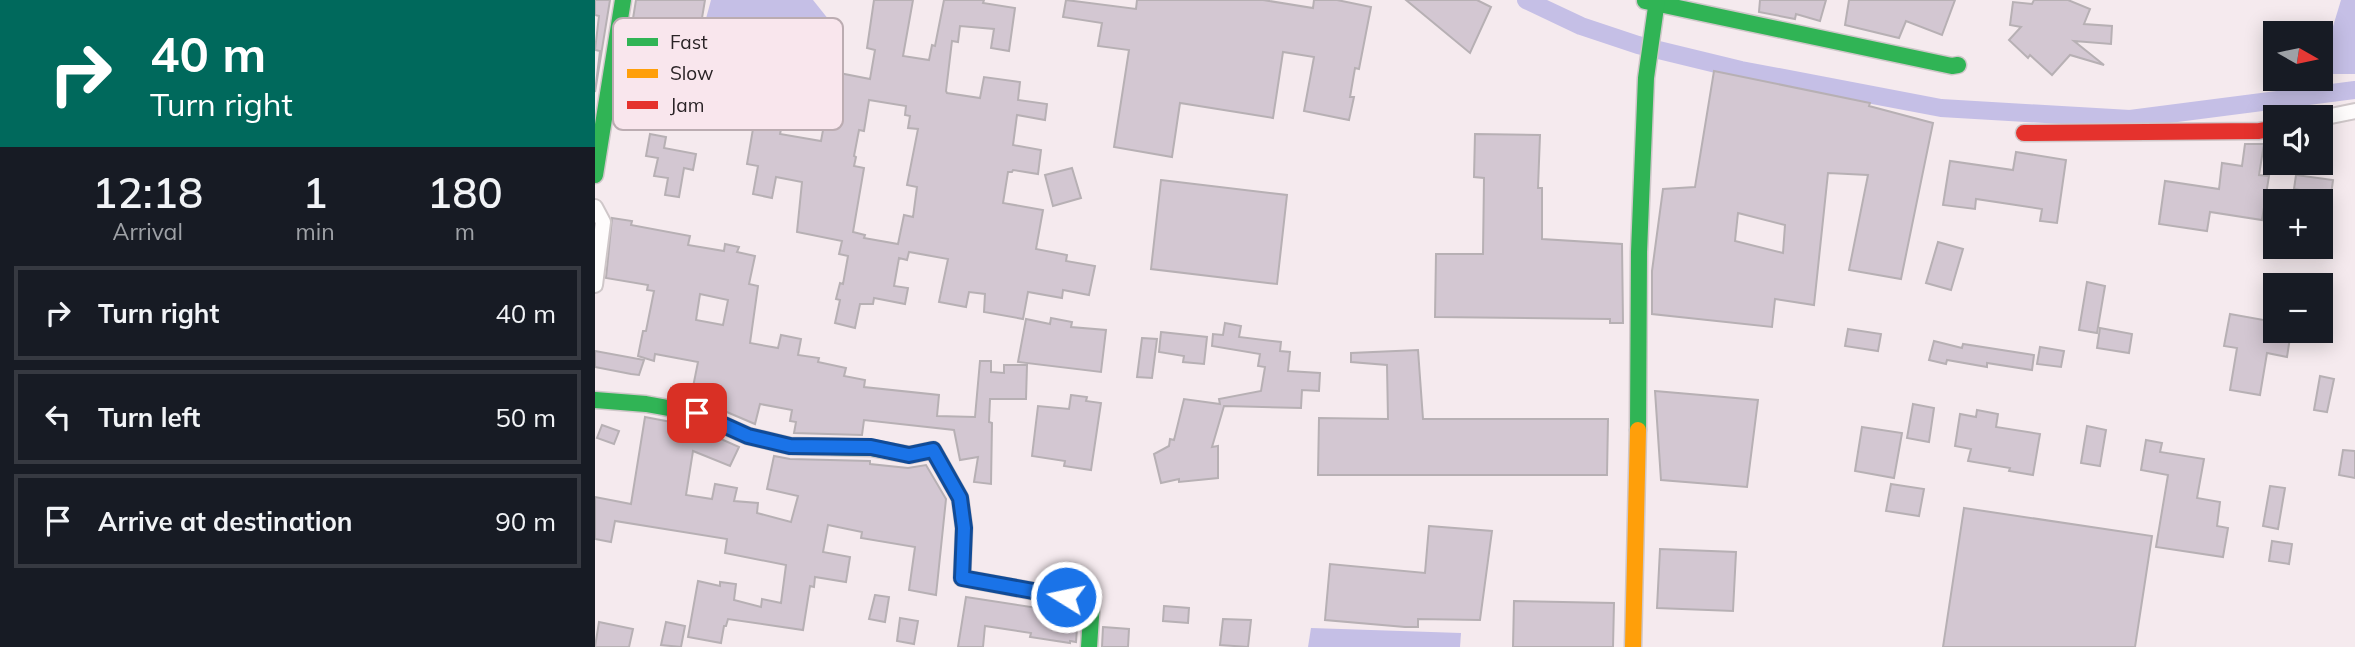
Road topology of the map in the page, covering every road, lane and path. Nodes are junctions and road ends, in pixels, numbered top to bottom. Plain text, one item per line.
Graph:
1 (623, 0) edge
2 (1652, 5) edge
3 (620, 18) edge
4 (613, 62) edge
5 (1958, 65) dead end
6 (2355, 111) edge
7 (2333, 116) edge
8 (2263, 130) edge
9 (2024, 133) dead end
10 (595, 175) edge
11 (595, 207) edge
12 (595, 285) edge
13 (595, 400) edge
14 (1089, 647) edge
15 (1633, 647) edge

1 - 3 street
2 - 5 street
2 - 15 street
4 - 10 street
6 - 7 street
8 - 9 street
11 - 12 street
13 - 14 street

